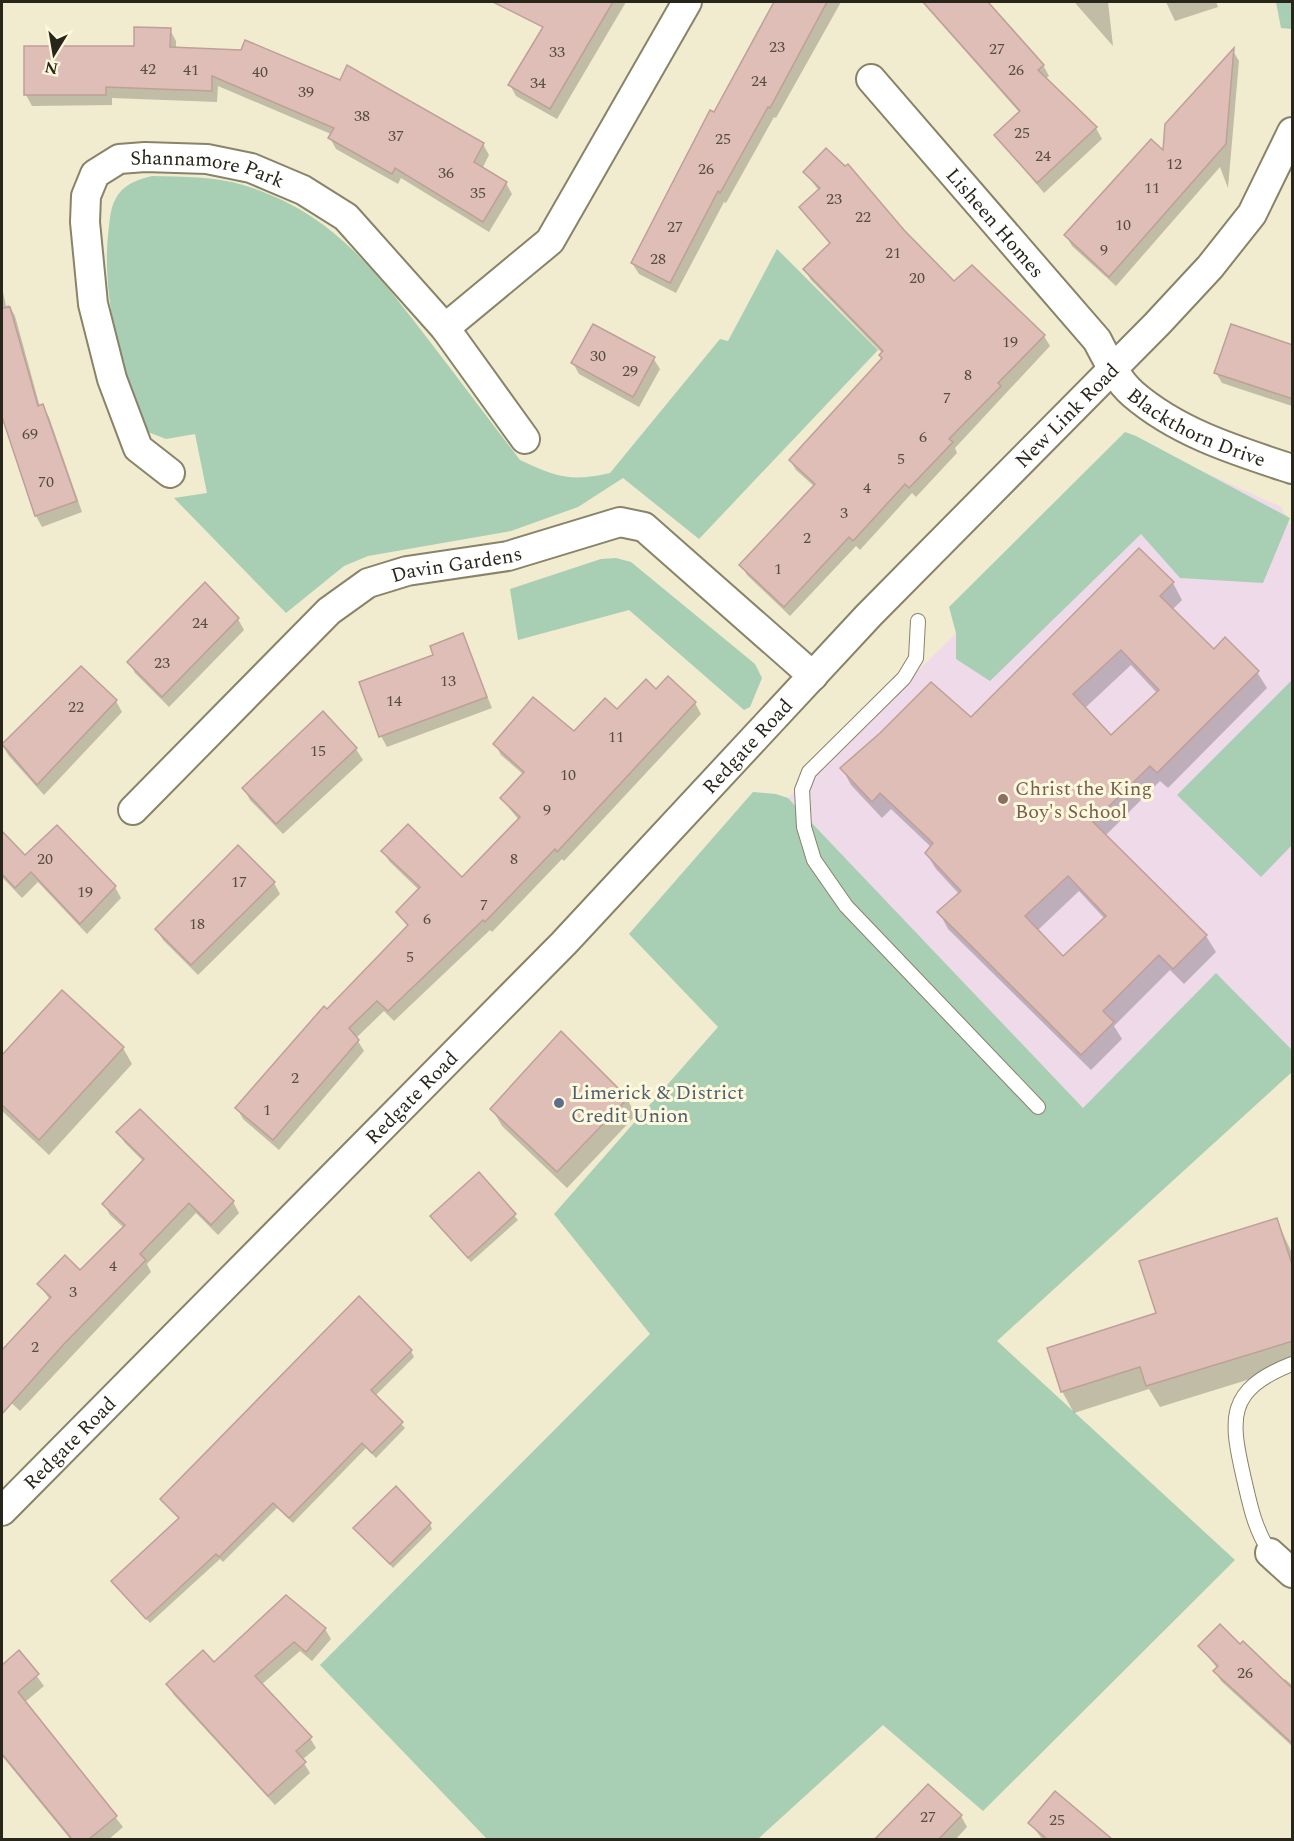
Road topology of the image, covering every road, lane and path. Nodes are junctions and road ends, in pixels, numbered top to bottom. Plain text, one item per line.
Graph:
1 (687, 2) edge
2 (871, 80) dead end
3 (1293, 132) edge
4 (445, 328) junction
5 (1113, 370) junction
6 (525, 439) dead end
7 (1293, 470) edge
8 (170, 473) dead end
9 (918, 621) dead end
10 (813, 676) junction
11 (133, 810) dead end
12 (1038, 1107) dead end
13 (1293, 1364) edge
14 (2, 1511) edge
15 (1270, 1553) joint
16 (1293, 1573) edge

1 - 4 street
2 - 5 street, Lisheen Homes
3 - 5 street, New Link Road
4 - 6 street, Shannamore Park
4 - 8 street, Shannamore Park
5 - 7 street, Blackthorn Drive
5 - 10 street, New Link Road
9 - 12 lane
10 - 11 street, Davin Gardens
10 - 14 street, Redgate Road
13 - 15 lane
15 - 16 street

